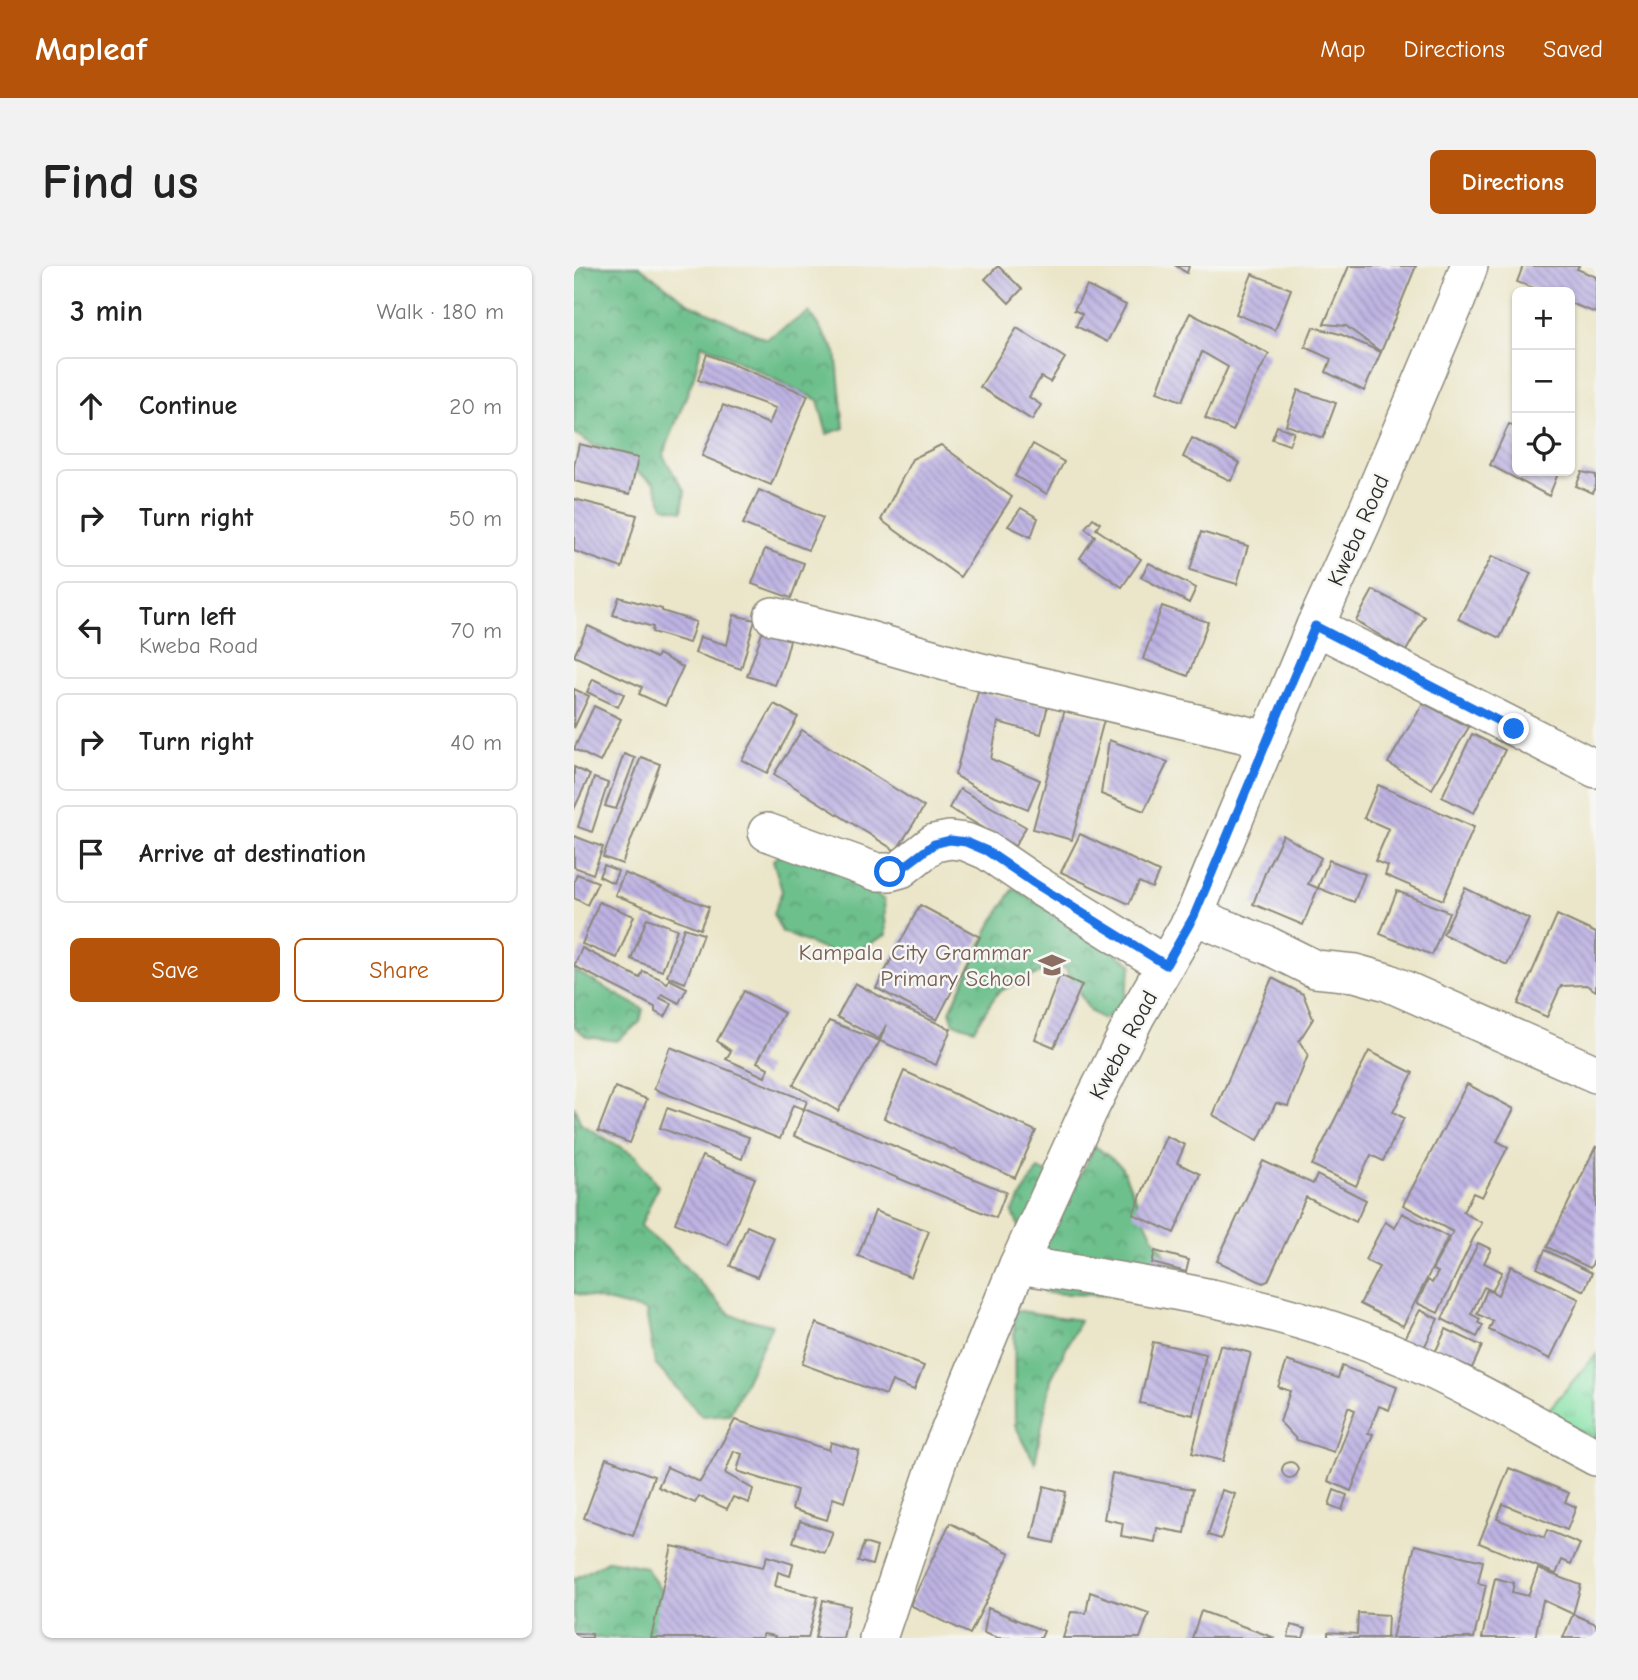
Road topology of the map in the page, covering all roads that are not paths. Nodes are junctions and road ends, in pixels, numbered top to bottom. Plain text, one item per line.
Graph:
1 (1469, 266) edge
2 (773, 616) dead end
3 (1315, 626) junction
4 (1268, 740) junction
5 (1596, 769) edge
6 (767, 832) dead end
7 (1194, 916) junction
8 (1166, 965) junction
9 (1596, 1074) edge
10 (1018, 1265) junction
11 (1596, 1457) edge
12 (878, 1638) edge

1 - 3 street, Kweba Road
2 - 4 street
3 - 4 street, Kweba Road
3 - 5 street
4 - 7 street, Kweba Road
6 - 8 street
7 - 8 street, Kweba Road
7 - 9 street
8 - 10 street, Kweba Road
10 - 11 street
10 - 12 street, Kweba Road

